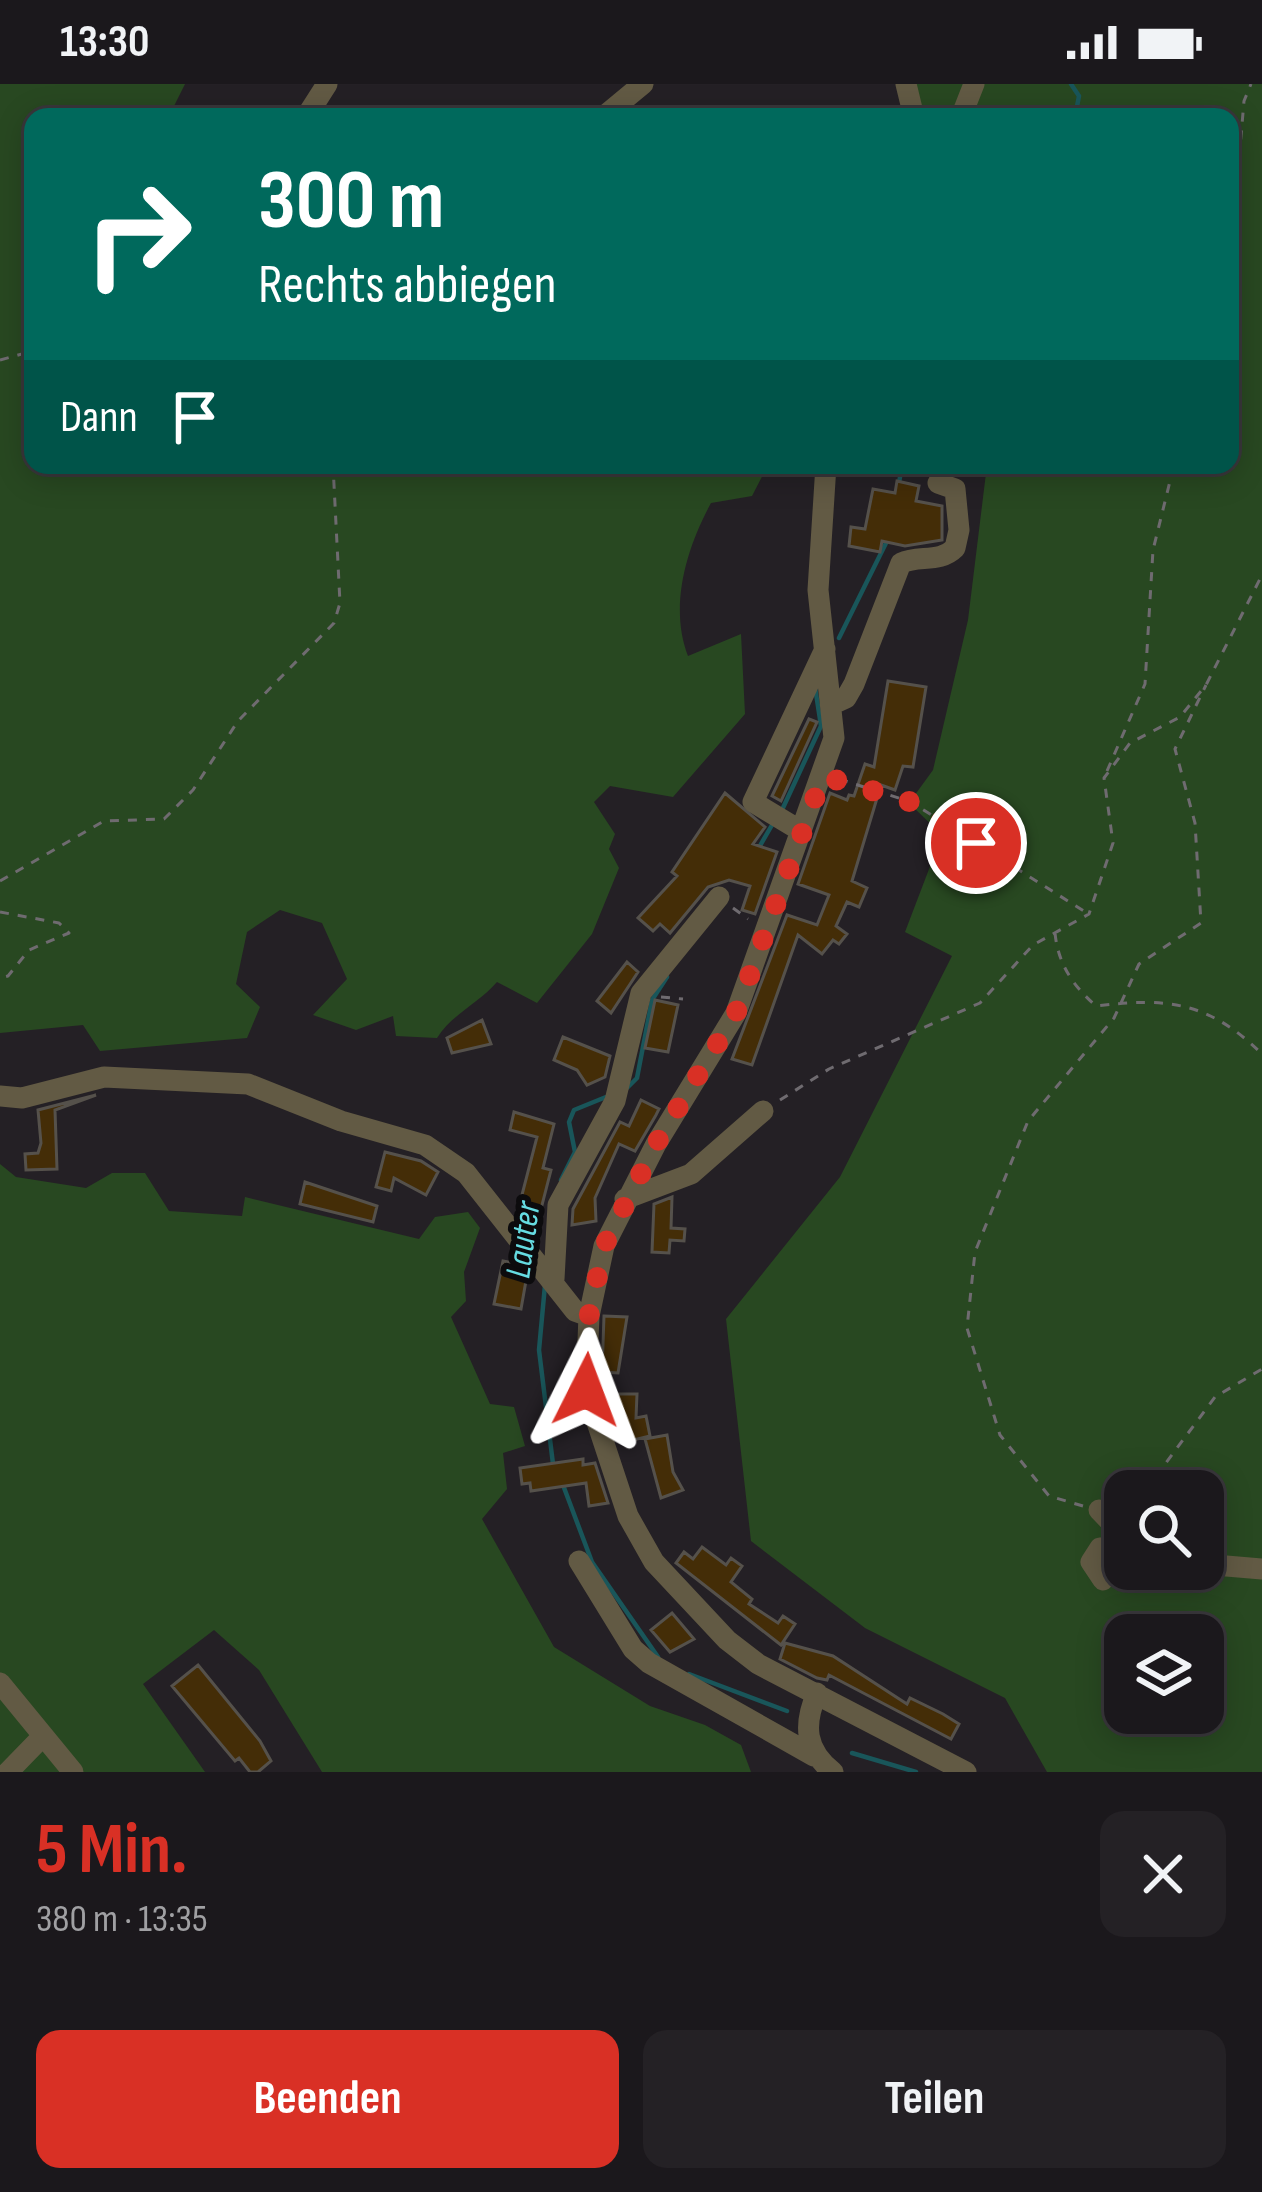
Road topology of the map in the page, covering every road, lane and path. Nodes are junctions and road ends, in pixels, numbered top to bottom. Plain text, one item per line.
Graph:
1 (644, 84) edge
2 (1251, 84) edge
3 (614, 108) edge
4 (1239, 160) edge
5 (333, 474) edge
6 (825, 474) edge
7 (1172, 474) edge
8 (938, 483) dead end
9 (1262, 575) edge
10 (825, 650) junction
11 (1206, 686) junction
12 (833, 704) junction
13 (823, 776) junction
14 (1104, 778) junction
15 (785, 821) junction
16 (0, 881) edge
17 (726, 901) joint
18 (0, 912) edge
19 (1089, 914) junction
20 (765, 927) junction
21 (1054, 932) junction
22 (0, 978) edge
23 (665, 998) dead end
24 (683, 999) dead end
25 (1121, 1003) junction
26 (1262, 1054) edge
27 (0, 1096) edge
28 (763, 1111) joint
29 (625, 1199) junction
30 (554, 1279) junction
31 (589, 1316) junction
32 (1262, 1369) edge
33 (1161, 1470) edge
34 (1099, 1510) joint
35 (1104, 1515) edge
36 (1104, 1548) edge
37 (579, 1561) dead end
38 (1224, 1566) edge
39 (1262, 1569) edge
40 (1103, 1580) dead end
41 (0, 1682) edge
42 (817, 1693) junction
43 (43, 1736) junction
44 (814, 1756) junction
45 (8, 1772) edge
46 (73, 1772) edge
47 (833, 1772) edge
48 (966, 1772) edge

1 - 3 street
2 - 4 path
5 - 16 path
6 - 10 street
7 - 14 path
8 - 12 street
9 - 11 path
10 - 12 street
10 - 15 street
11 - 14 path
11 - 25 path
12 - 13 street
13 - 15 street
13 - 19 path
14 - 19 path
15 - 20 street
17 - 20 path
17 - 30 street
18 - 22 path
19 - 21 path
20 - 29 street
21 - 25 path
21 - 28 path
23 - 24 path
25 - 26 path
25 - 34 path
27 - 30 street
28 - 29 street
29 - 31 street
30 - 31 street
31 - 42 street
32 - 33 path
34 - 35 street
36 - 40 street
37 - 44 street
38 - 39 street
41 - 43 street
42 - 44 street
42 - 48 street
43 - 45 street
43 - 46 street
44 - 47 street

